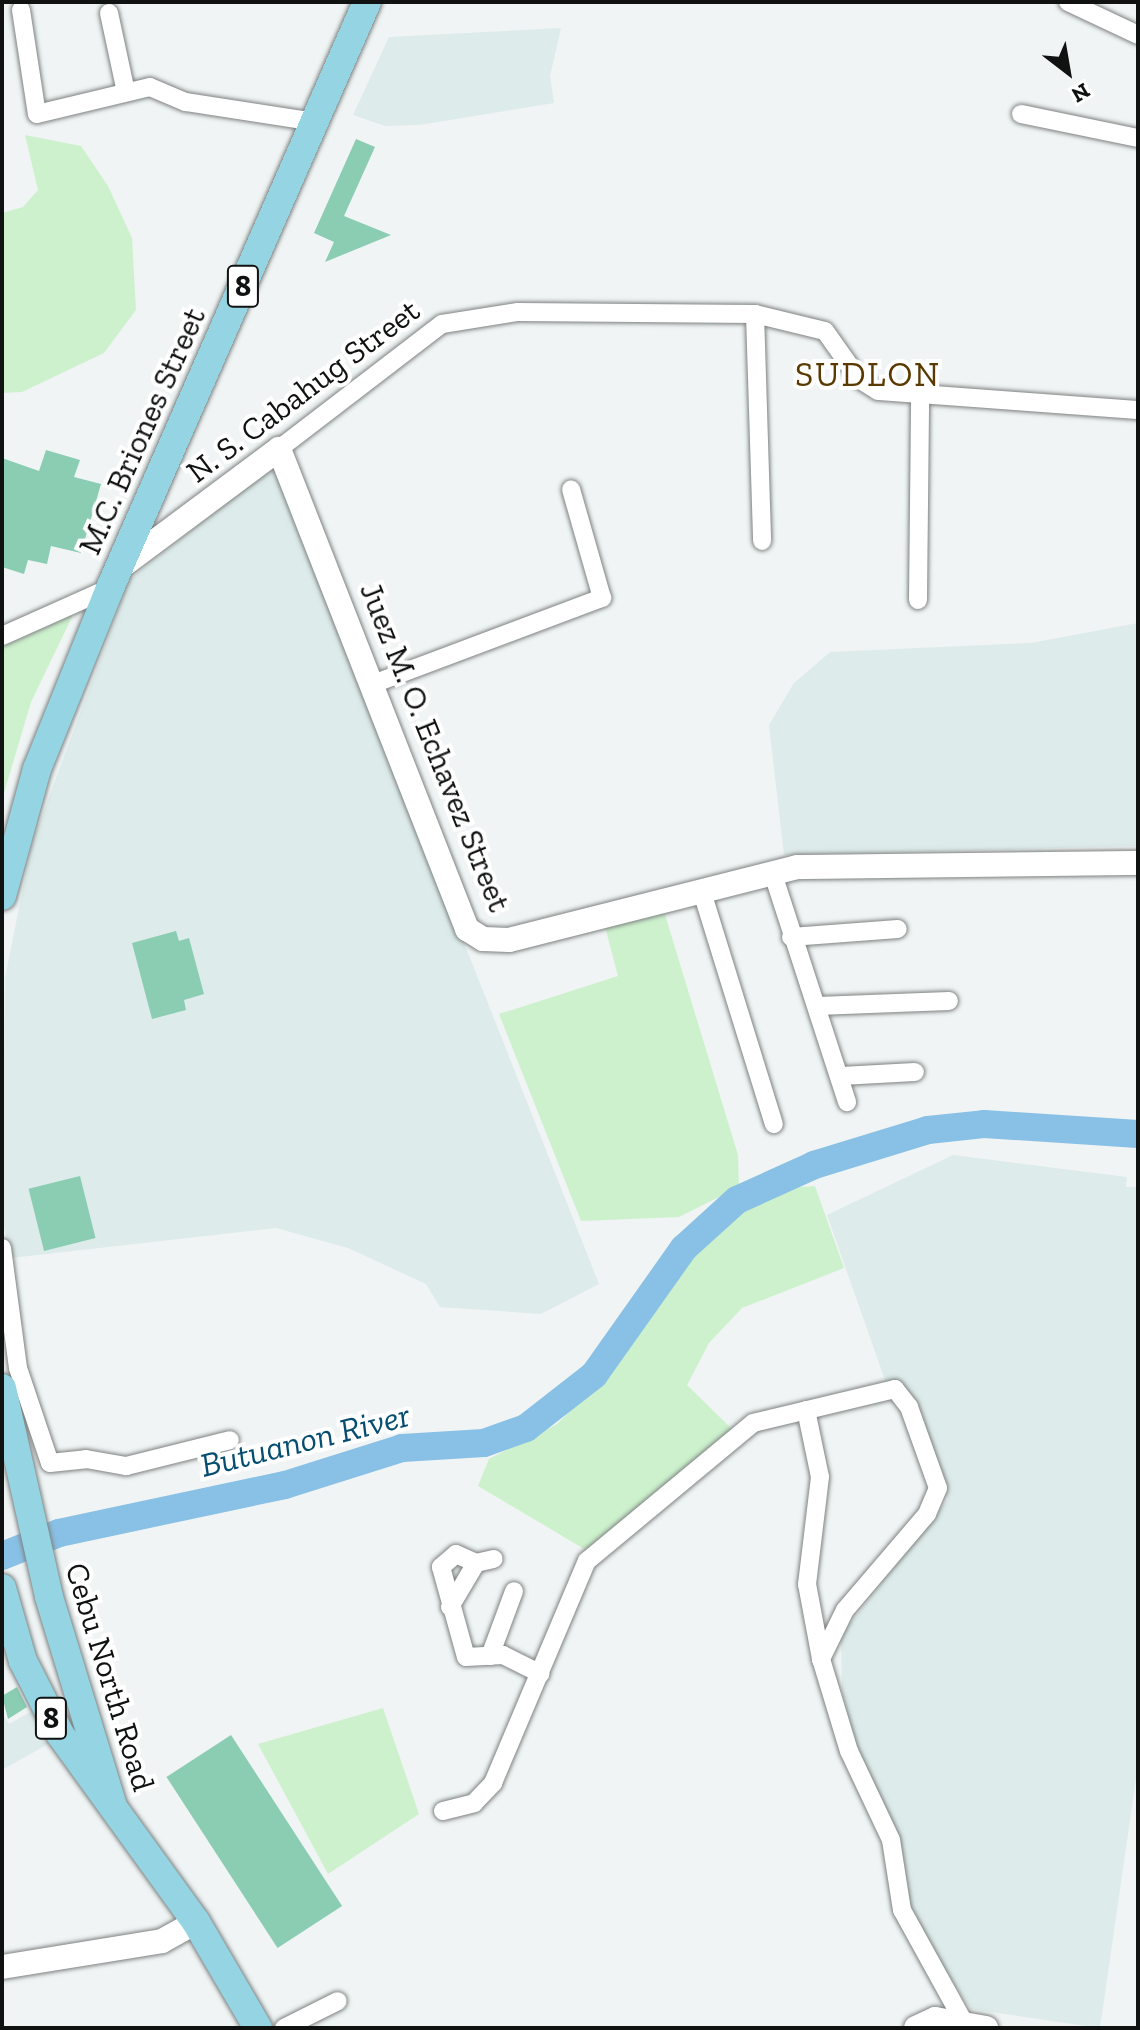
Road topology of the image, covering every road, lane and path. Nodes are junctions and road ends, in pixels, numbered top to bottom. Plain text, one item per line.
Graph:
1 (367, 2) edge
2 (1068, 2) edge
3 (21, 10) dead end
4 (109, 13) dead end
5 (1138, 35) edge
6 (126, 92) junction
7 (1021, 114) dead end
8 (315, 122) junction
9 (1138, 138) edge
10 (755, 314) junction
11 (920, 392) junction
12 (1138, 410) edge
13 (279, 449) junction
14 (571, 489) dead end
15 (762, 541) dead end
16 (114, 579) junction
17 (918, 600) dead end
18 (2, 636) edge
19 (373, 684) junction
20 (1138, 863) edge
21 (772, 871) junction
22 (702, 892) junction
23 (2, 896) edge
24 (898, 929) dead end
25 (791, 937) junction
26 (949, 1001) dead end
27 (817, 1006) junction
28 (915, 1072) dead end
29 (841, 1076) junction
30 (847, 1102) dead end
31 (774, 1124) dead end
32 (2, 1248) edge
33 (2, 1388) edge
34 (806, 1410) junction
35 (230, 1440) dead end
36 (2, 1467) edge
37 (20, 1510) junction
38 (514, 1591) dead end
39 (4, 1595) edge
40 (450, 1607) junction
41 (490, 1656) junction
42 (821, 1659) junction
43 (541, 1674) junction
44 (443, 1811) dead end
45 (117, 1822) junction
46 (196, 1922) junction
47 (2, 1967) edge
48 (338, 2001) dead end
49 (975, 2026) edge
50 (258, 2028) edge
51 (284, 2028) edge
52 (916, 2028) edge

1 - 8 main road, M.C. Briones Street / 8
2 - 5 street
3 - 6 street
4 - 6 street
6 - 8 street
7 - 9 street
8 - 16 main road, M.C. Briones Street / 8
10 - 11 street, N. S. Cabahug Street
10 - 13 street, N. S. Cabahug Street
10 - 15 street
11 - 12 street, N. S. Cabahug Street
11 - 17 street
13 - 16 street, N. S. Cabahug Street
13 - 19 street, Juez M. O. Echavez Street
14 - 19 street
16 - 18 street
16 - 23 main road, M.C. Briones Street / 8
19 - 22 street, Juez M. O. Echavez Street
20 - 21 street, Juez M. O. Echavez Street
21 - 22 street, Juez M. O. Echavez Street
21 - 25 street
22 - 31 street
24 - 25 street
25 - 27 street
26 - 27 street
27 - 29 street
28 - 29 street
29 - 30 street
32 - 35 street
33 - 37 main road, Cebu North Road
34 - 42 street
34 - 42 street
34 - 43 street
36 - 37 main road
37 - 45 main road, Cebu North Road / 8
38 - 41 street
39 - 45 main road, Cebu North Road / 8
40 - 40 street
40 - 41 street
41 - 43 street
42 - 49 street
43 - 44 street
45 - 46 main road, 8
46 - 47 street
46 - 50 main road, 8
48 - 51 street
49 - 52 street

